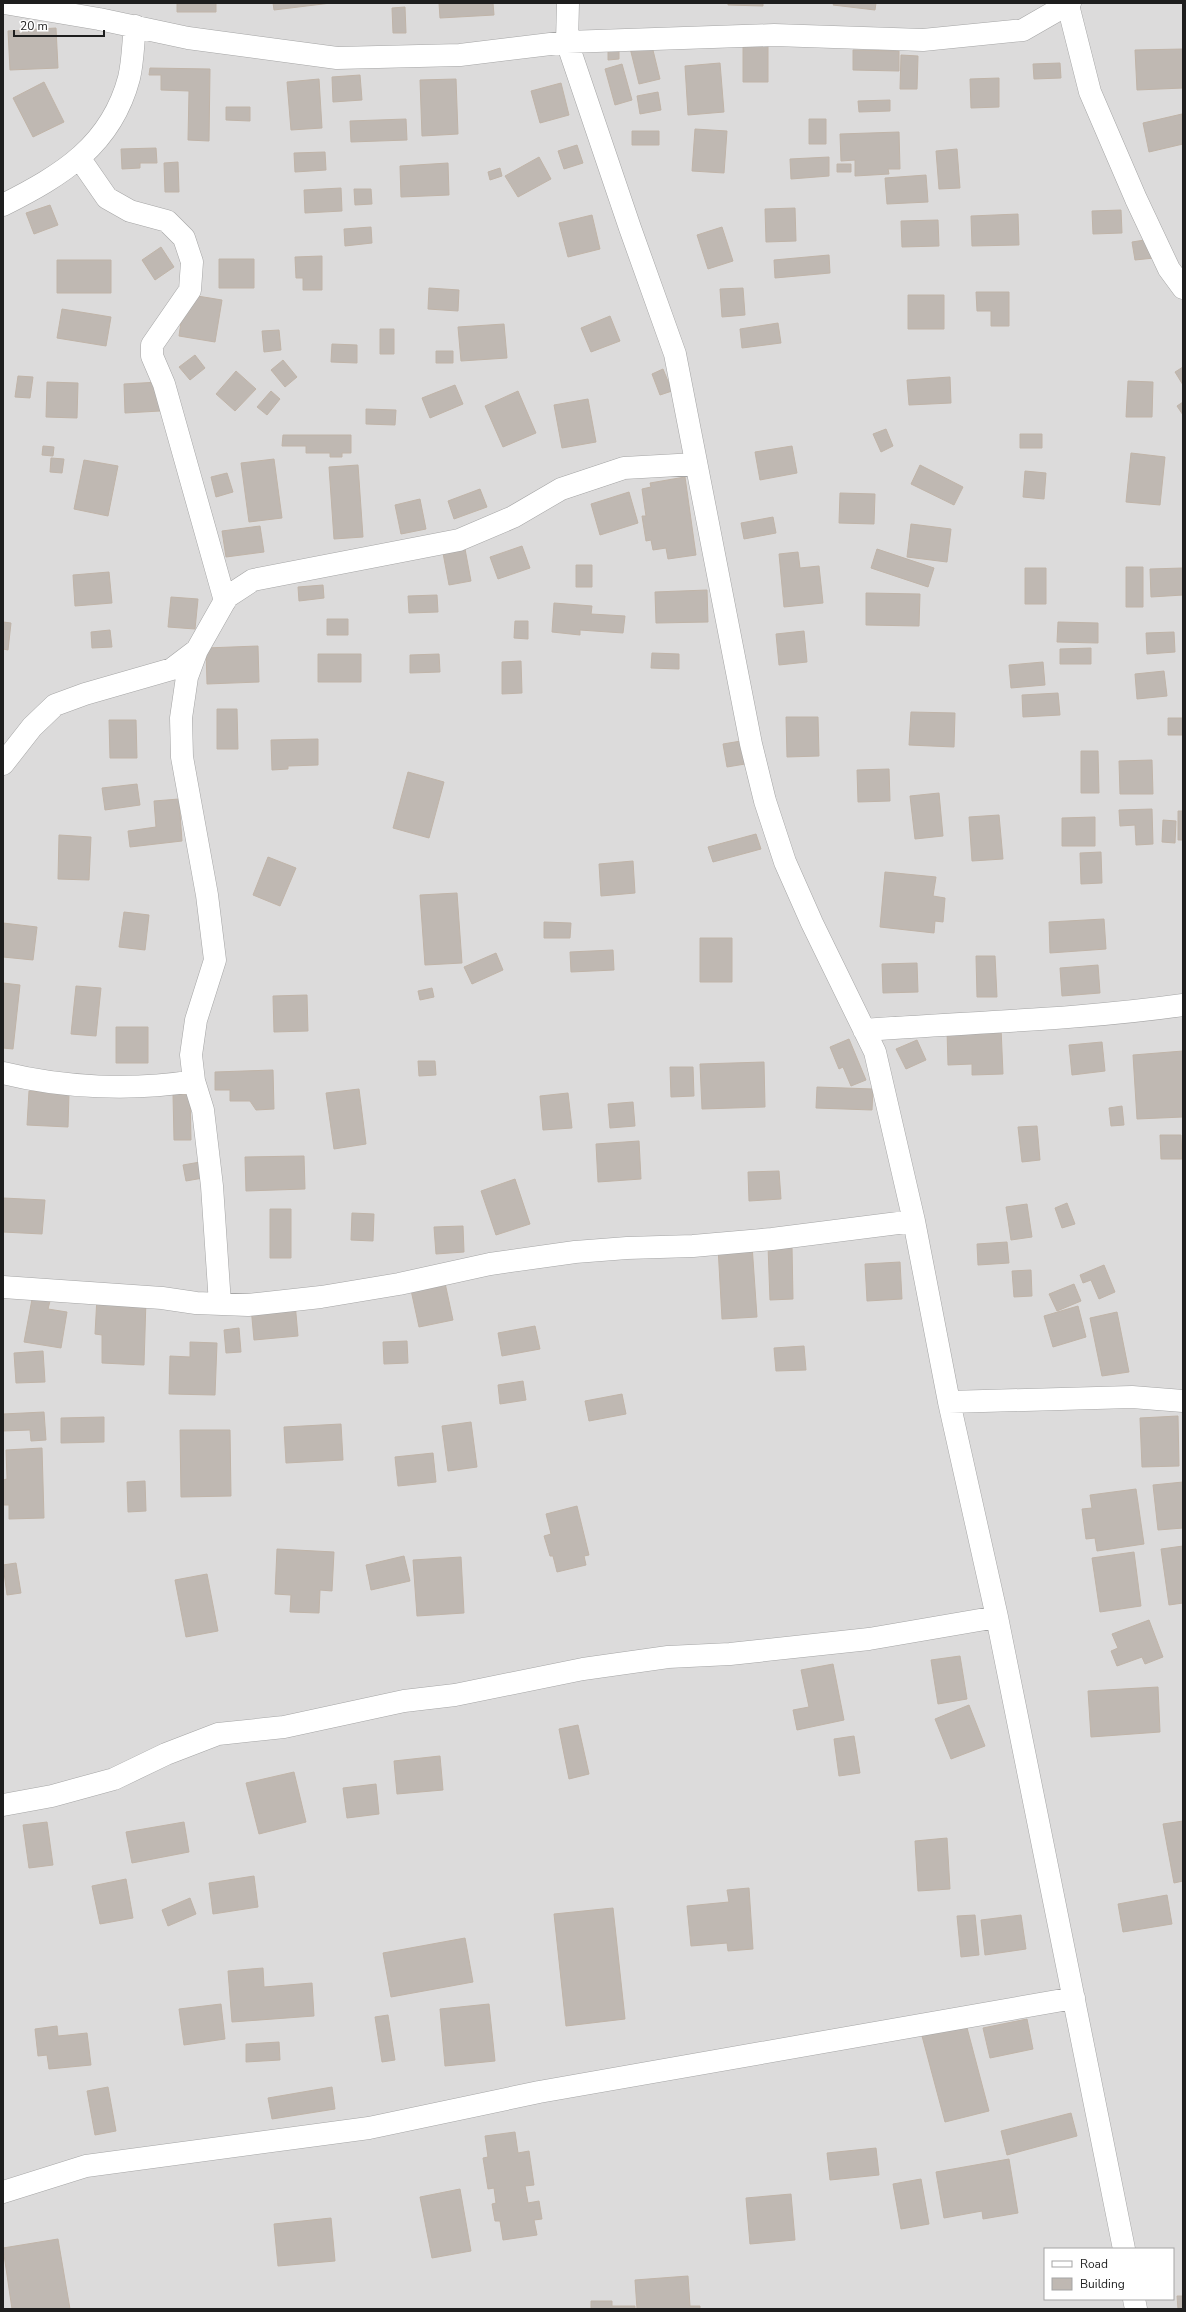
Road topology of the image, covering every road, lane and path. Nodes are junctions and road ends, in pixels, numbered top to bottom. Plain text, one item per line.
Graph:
1 (4, 3) edge
2 (568, 3) edge
3 (1069, 4) edge
4 (97, 11) edge
5 (136, 26) junction
6 (567, 42) junction
7 (80, 159) junction
8 (3, 205) edge
9 (1183, 288) edge
10 (696, 464) junction
11 (225, 601) junction
12 (197, 650) junction
13 (3, 764) edge
14 (1183, 1005) edge
15 (864, 1030) junction
16 (3, 1074) edge
17 (194, 1081) junction
18 (914, 1221) junction
19 (3, 1287) edge
20 (220, 1304) junction
21 (1183, 1401) edge
22 (949, 1402) junction
23 (997, 1617) junction
24 (3, 1805) edge
25 (1074, 1998) junction
26 (3, 2192) edge
27 (1124, 2248) edge

1 - 4 street
2 - 6 street
3 - 6 street
3 - 9 street
4 - 5 street
5 - 6 street
5 - 7 street
6 - 10 street
7 - 8 street
7 - 11 street
10 - 11 street
10 - 15 street
11 - 12 street
12 - 13 street
12 - 17 street
14 - 15 street
15 - 18 street
16 - 17 street
17 - 20 street
18 - 20 street
18 - 22 street
19 - 20 street
21 - 22 street
22 - 23 street
23 - 24 street
23 - 25 street
25 - 26 street
25 - 27 street

